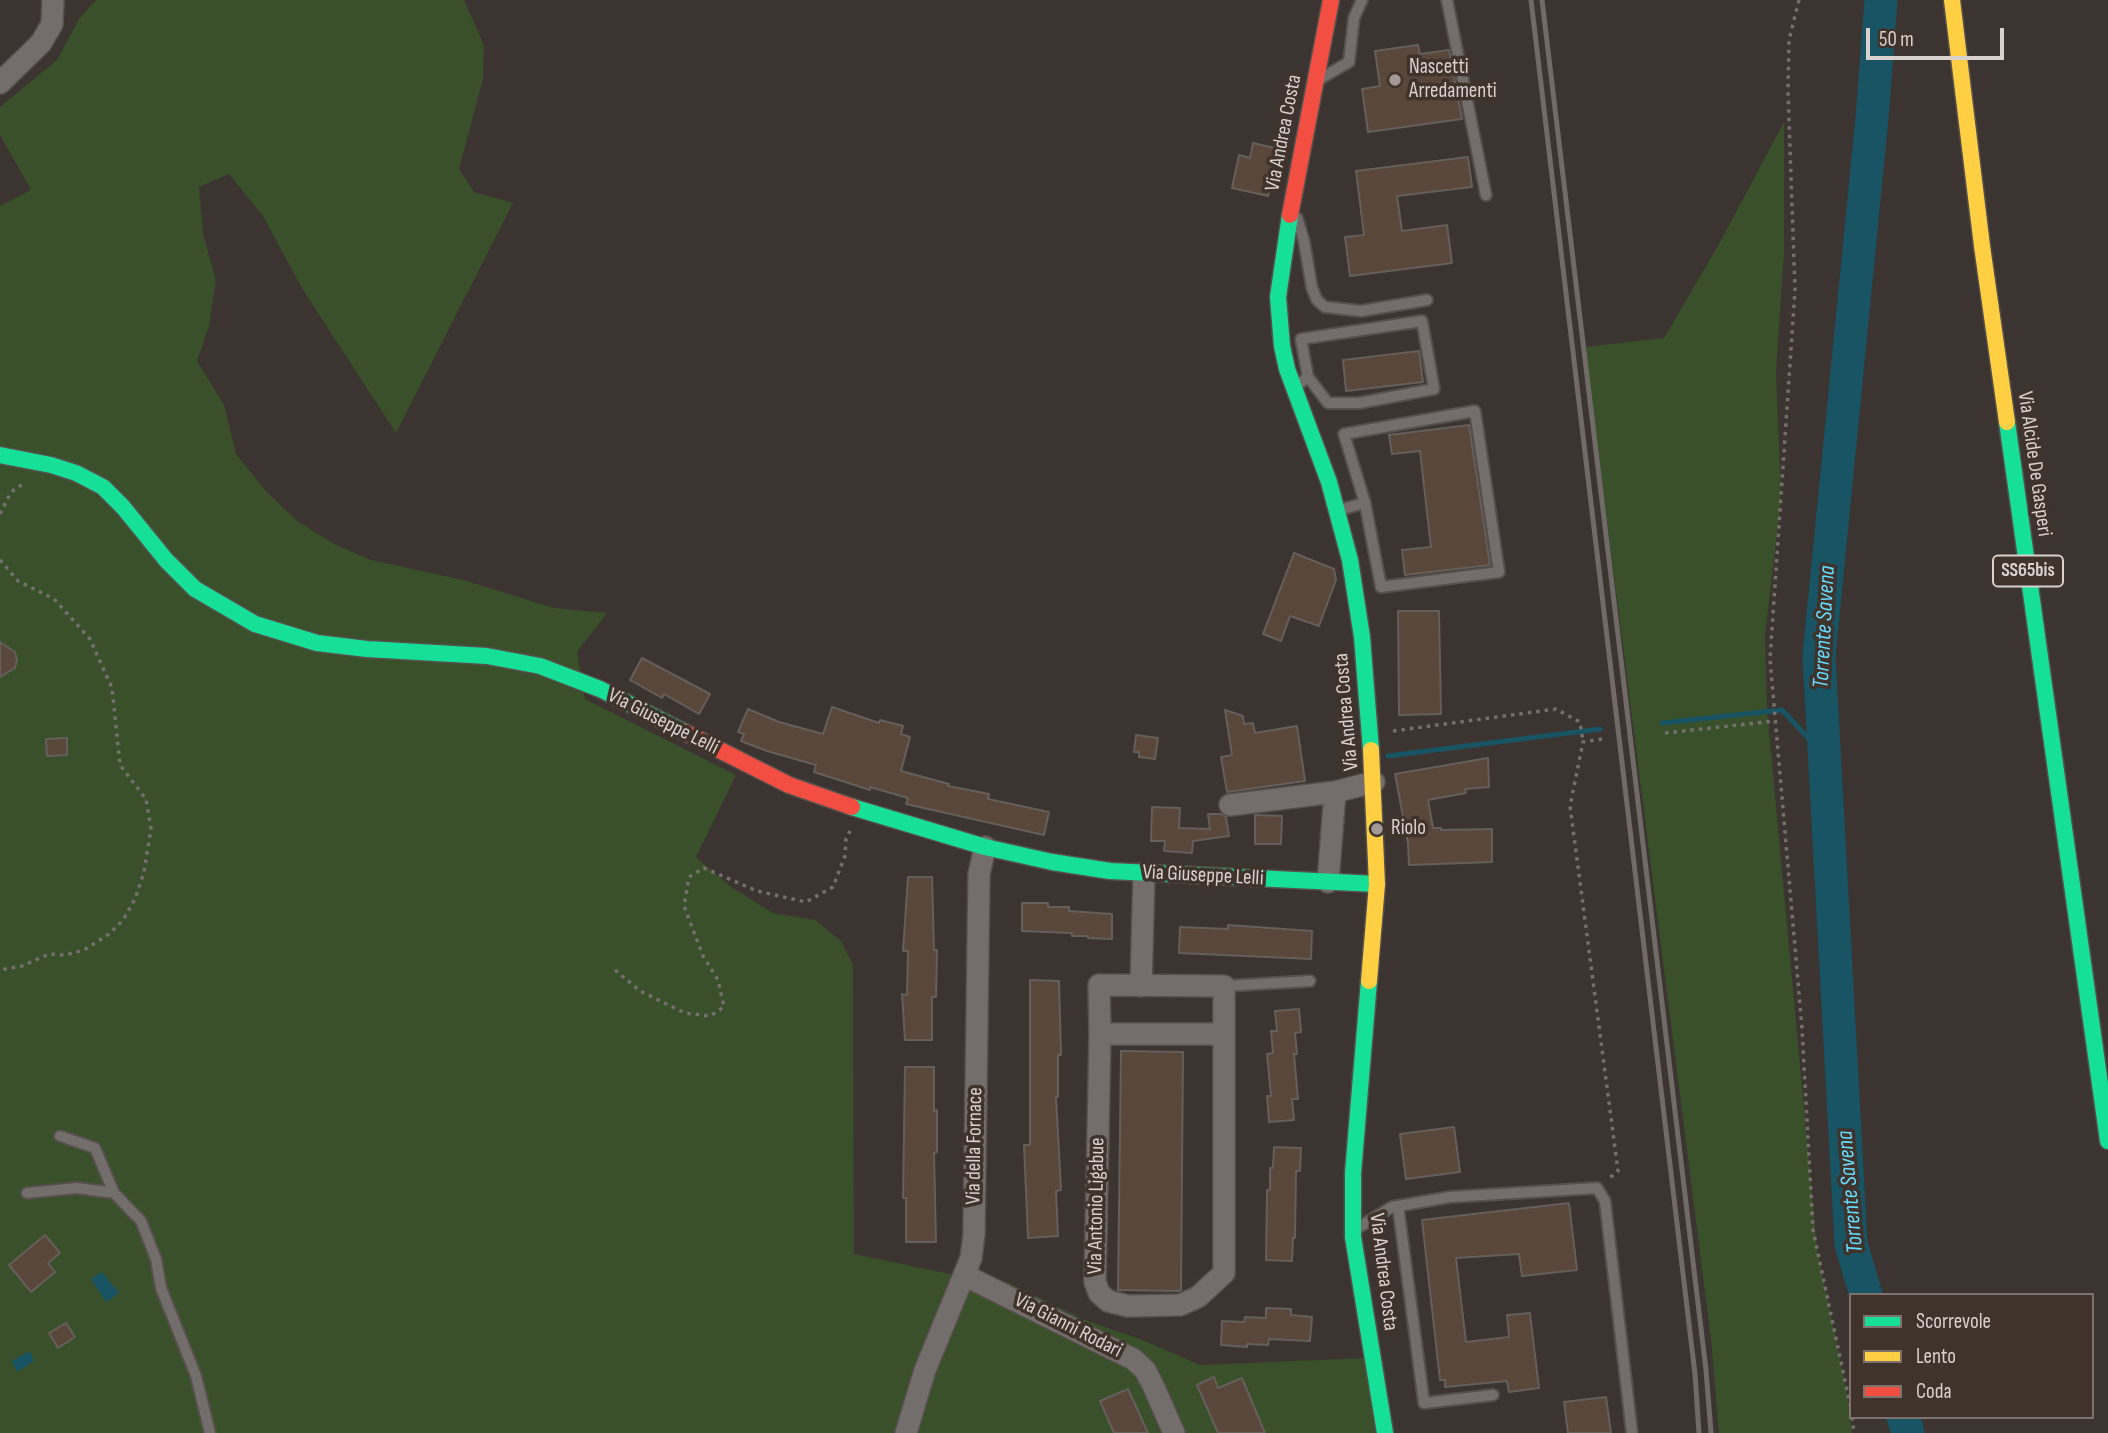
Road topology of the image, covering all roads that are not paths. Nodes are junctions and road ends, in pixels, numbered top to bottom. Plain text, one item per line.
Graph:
1 (53, 0) edge
2 (1331, 0) edge
3 (1362, 0) edge
4 (1447, 0) edge
5 (1952, 0) edge
6 (1314, 82) junction
7 (0, 83) edge
8 (1486, 195) dead end
9 (1292, 202) junction
10 (1427, 300) dead end
11 (1308, 377) junction
12 (1293, 389) junction
13 (0, 455) edge
14 (1365, 503) junction
15 (1337, 511) junction
16 (1374, 782) junction
17 (1335, 792) junction
18 (1230, 805) dead end
19 (985, 847) junction
20 (1144, 873) junction
21 (1328, 882) junction
22 (1377, 884) junction
23 (1310, 981) dead end
24 (1141, 986) junction
25 (1224, 986) junction
26 (1100, 1034) junction
27 (1224, 1034) junction
28 (60, 1136) dead end
29 (2108, 1141) edge
30 (27, 1193) dead end
31 (114, 1193) junction
32 (1398, 1206) junction
33 (1353, 1230) junction
34 (964, 1275) junction
35 (1493, 1395) dead end
36 (210, 1433) edge
37 (906, 1433) edge
38 (1174, 1433) edge
39 (1385, 1433) edge
40 (1632, 1433) edge

1 - 7 street
2 - 6 main road, Via Andrea Costa
3 - 6 lane
4 - 8 lane
5 - 29 main road, Via Alcide De Gasperi / SS65bis
6 - 9 main road, Via Andrea Costa
9 - 10 lane
9 - 12 main road, Via Andrea Costa
11 - 11 lane
11 - 12 lane
12 - 15 main road, Via Andrea Costa
13 - 19 main road, Via Giuseppe Lelli
14 - 14 lane
14 - 15 lane
15 - 16 main road, Via Andrea Costa
16 - 17 street
16 - 22 main road, Via Andrea Costa
17 - 18 street
17 - 21 street
19 - 20 main road, Via Giuseppe Lelli
19 - 34 street, Via della Fornace
20 - 21 main road, Via Giuseppe Lelli
20 - 24 street
21 - 22 main road, Via Giuseppe Lelli
22 - 33 main road, Via Andrea Costa
23 - 25 lane
24 - 25 street, Via Antonio Ligabue
24 - 26 street, Via Antonio Ligabue
25 - 27 street, Via Antonio Ligabue
26 - 27 street
26 - 27 street, Via Antonio Ligabue
28 - 31 lane
30 - 31 lane
31 - 36 lane
32 - 33 lane
32 - 35 lane
32 - 40 lane
33 - 39 main road, Via Andrea Costa
34 - 37 street, Via della Fornace
34 - 38 street, Via Gianni Rodari

